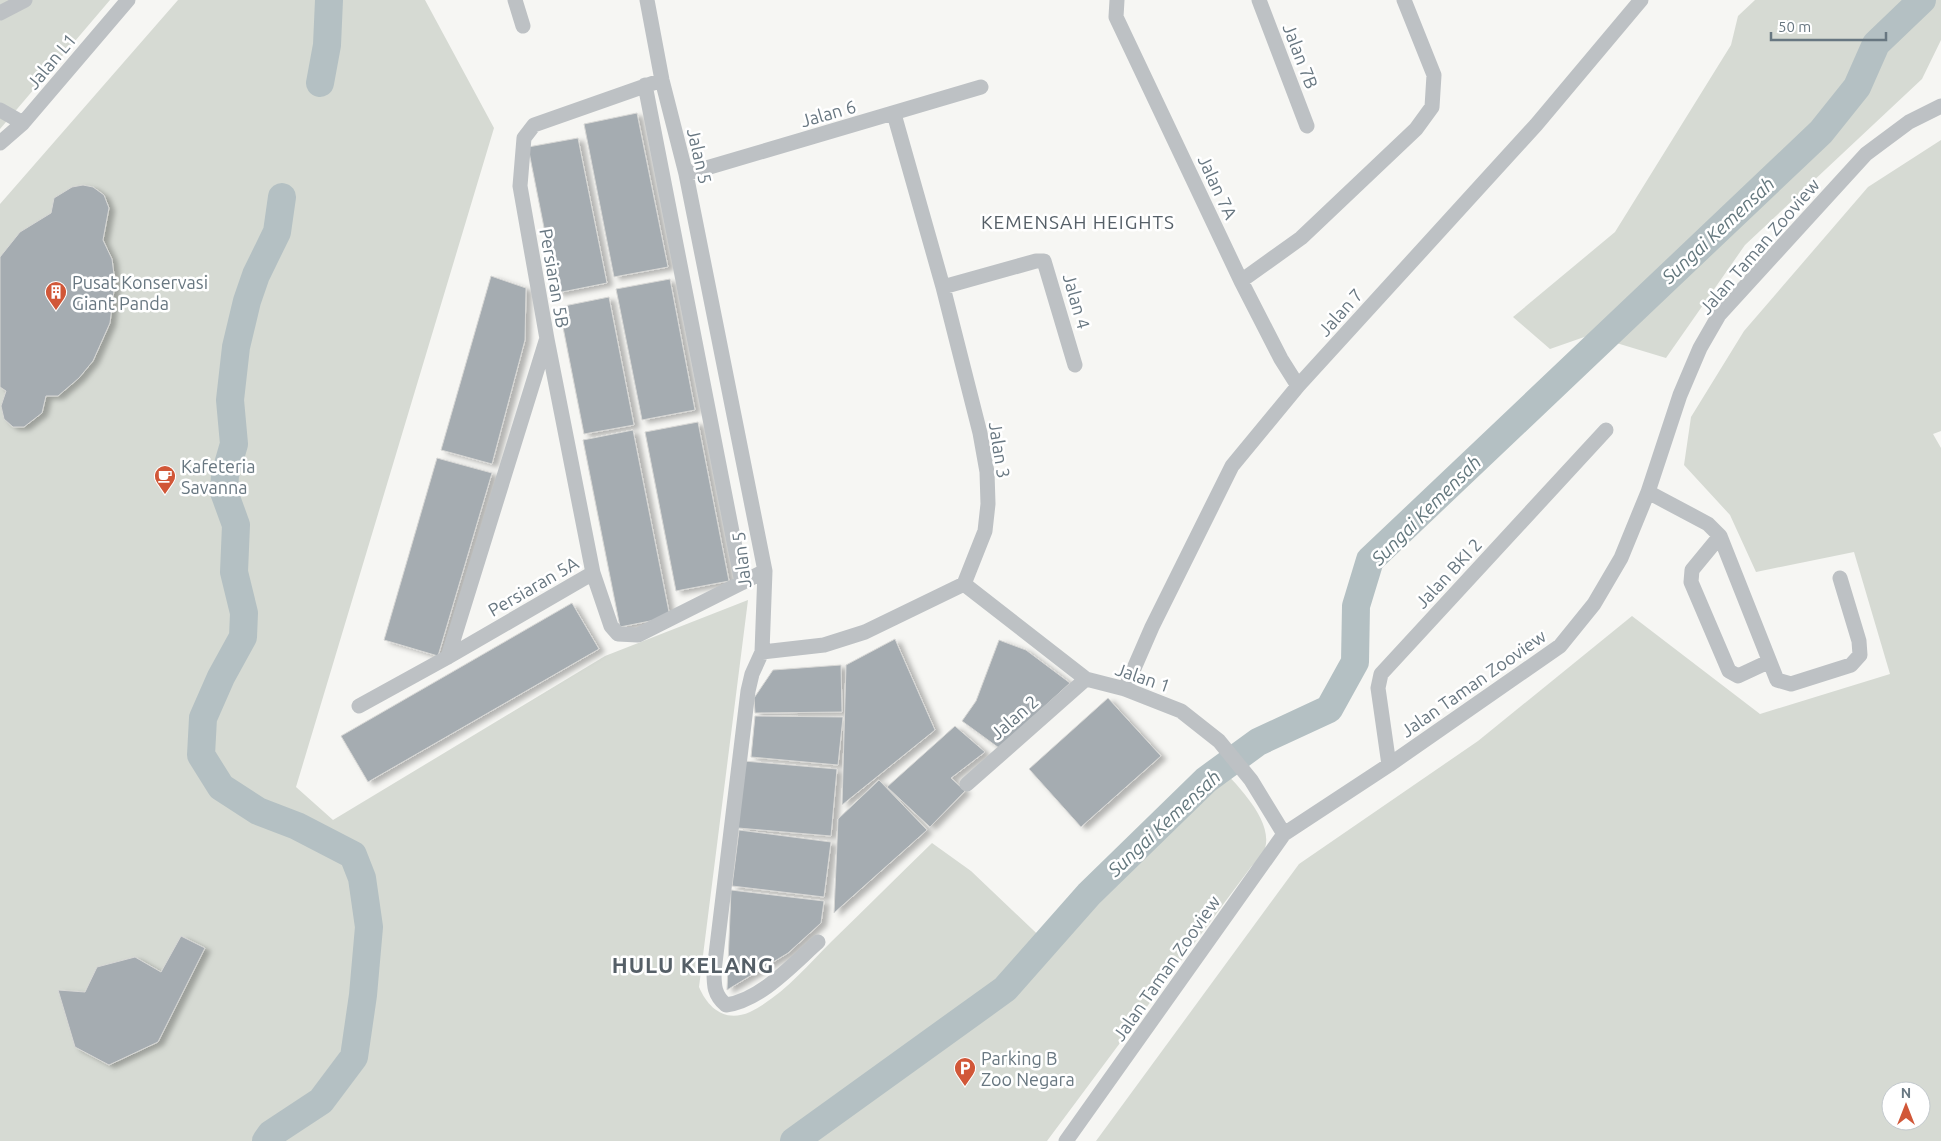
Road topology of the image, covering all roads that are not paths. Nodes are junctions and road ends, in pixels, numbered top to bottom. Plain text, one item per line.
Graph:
1 (25, 0) edge
2 (128, 0) edge
3 (514, 0) edge
4 (647, 0) edge
5 (1118, 0) edge
6 (1259, 0) edge
7 (1404, 0) edge
8 (1641, 0) edge
9 (0, 13) edge
10 (523, 26) dead end
11 (662, 80) junction
12 (645, 85) junction
13 (981, 87) dead end
14 (1941, 106) edge
15 (0, 110) edge
16 (894, 114) junction
17 (23, 123) junction
18 (1307, 126) dead end
19 (0, 143) edge
20 (686, 174) junction
21 (1241, 281) junction
22 (943, 287) junction
23 (547, 340) junction
24 (1075, 365) dead end
25 (1298, 386) junction
26 (1606, 430) dead end
27 (1648, 492) junction
28 (1720, 536) junction
29 (765, 570) junction
30 (593, 573) junction
31 (1840, 578) dead end
32 (742, 582) junction
33 (964, 584) junction
34 (762, 652) junction
35 (448, 657) junction
36 (1768, 662) junction
37 (1086, 679) junction
38 (1124, 689) junction
39 (359, 706) dead end
40 (1389, 765) junction
41 (967, 784) dead end
42 (1284, 834) junction
43 (818, 942) dead end
44 (1066, 1141) edge

1 - 9 street
2 - 17 street, Jalan L1
3 - 10 street
4 - 11 street, Jalan 5
5 - 21 street, Jalan 7A
6 - 18 street, Jalan 7B
7 - 21 street
8 - 25 street, Jalan 7
11 - 12 street, Persiaran 5B
11 - 20 street, Jalan 5
12 - 23 street, Persiaran 5B
12 - 32 street, Jalan 5
13 - 16 street, Jalan 6
14 - 27 street, Jalan Taman Zooview
15 - 17 street
16 - 20 street, Jalan 6
16 - 22 street, Jalan 3
17 - 19 street, Jalan L1
20 - 29 street, Jalan 5
21 - 25 street, Jalan 7A
22 - 24 street, Jalan 4
22 - 33 street, Jalan 3
23 - 30 street, Persiaran 5B
23 - 35 street, Persiaran 5A
25 - 38 street, Jalan 7
26 - 40 street, Jalan BKI 2
27 - 28 street
27 - 40 street, Jalan Taman Zooview
28 - 36 street
28 - 36 street
29 - 32 street, Persiaran 5A
29 - 34 street, Jalan 5
30 - 32 street, Persiaran 5A
30 - 35 street, Persiaran 5A
31 - 36 street
33 - 34 street
33 - 37 street, Jalan 1
34 - 43 street, Jalan 5
35 - 39 street, Persiaran 5A
37 - 38 street, Jalan 1
37 - 41 street, Jalan 2
38 - 42 street, Jalan 1
40 - 42 street, Jalan Taman Zooview
42 - 44 street, Jalan Taman Zooview

